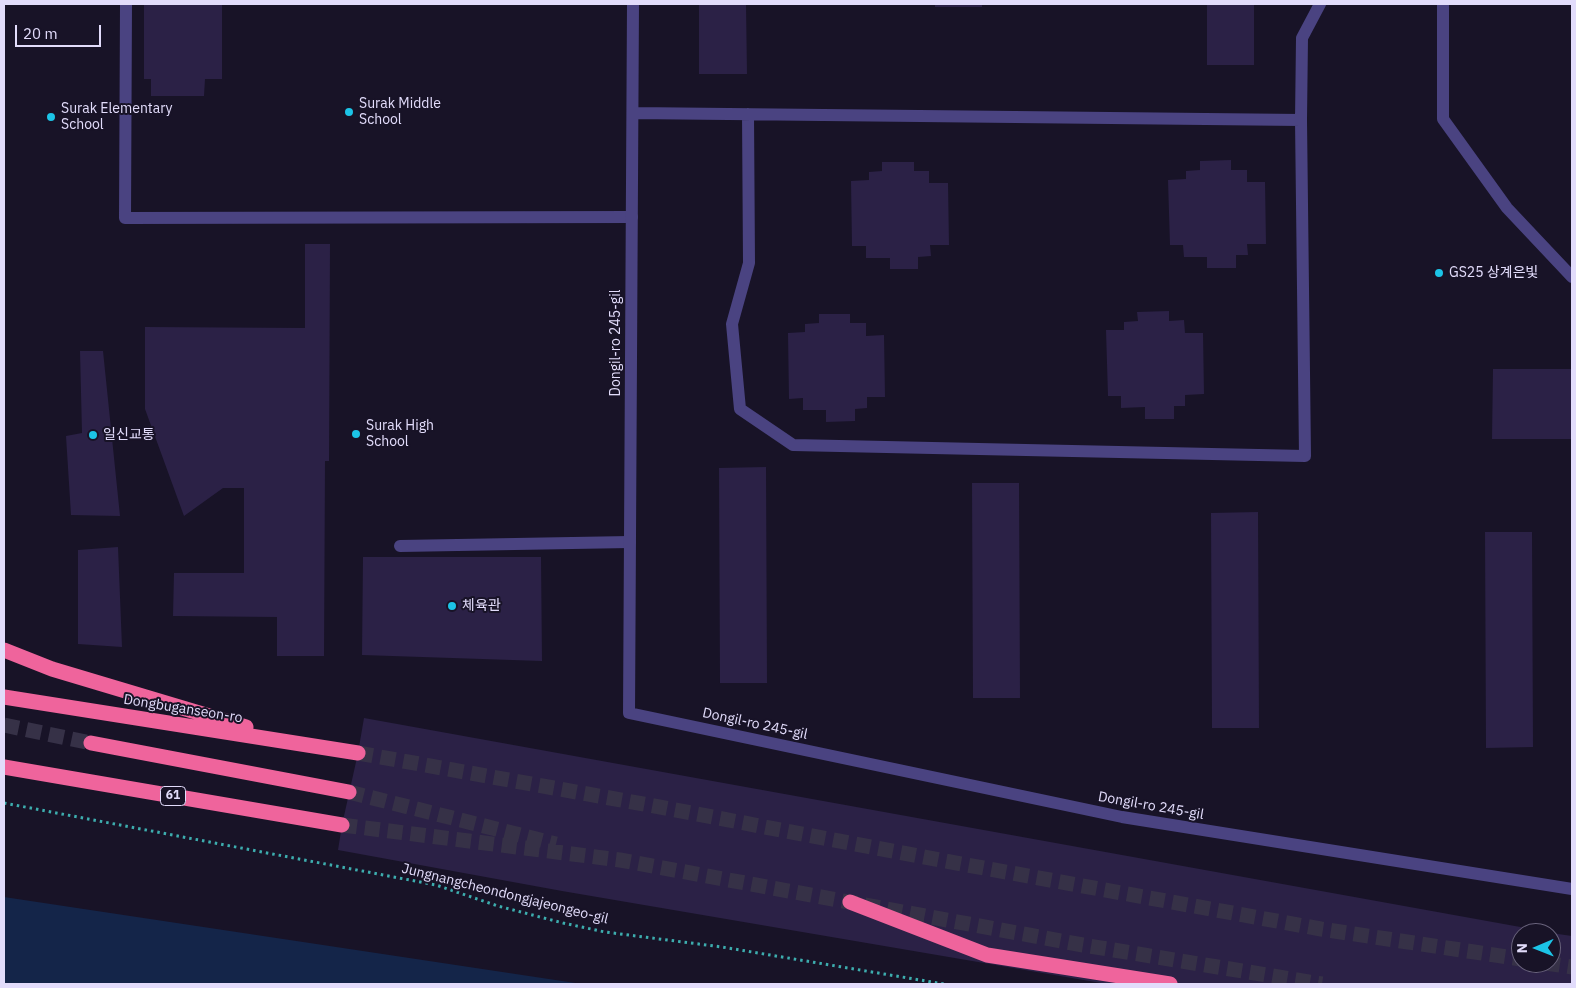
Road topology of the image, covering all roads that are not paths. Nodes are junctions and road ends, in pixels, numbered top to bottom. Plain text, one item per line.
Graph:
1 (126, 4) edge
2 (633, 4) edge
3 (1320, 4) edge
4 (1443, 4) edge
5 (632, 113) junction
6 (748, 114) junction
7 (1301, 120) junction
8 (632, 217) junction
9 (1572, 277) edge
10 (630, 542) junction
11 (400, 546) dead end
12 (4, 650) edge
13 (4, 697) edge
14 (91, 743) tunnel mouth
15 (298, 743) junction
16 (358, 753) tunnel mouth
17 (4, 767) edge
18 (349, 792) tunnel mouth
19 (342, 825) tunnel mouth
20 (1572, 889) edge
21 (850, 902) dead end
22 (1170, 984) edge

1 - 8 street
2 - 5 street, Dongil-ro 245-gil
3 - 7 street
4 - 9 street
5 - 6 street
5 - 8 street, Dongil-ro 245-gil
6 - 7 street
6 - 7 street
8 - 10 street, Dongil-ro 245-gil
10 - 11 street
10 - 20 street, Dongil-ro 245-gil
12 - 15 highway
13 - 15 highway, Dongbuganseon-ro
14 - 18 highway
15 - 16 highway, Dongbuganseon-ro
17 - 19 highway, 61
21 - 22 highway

